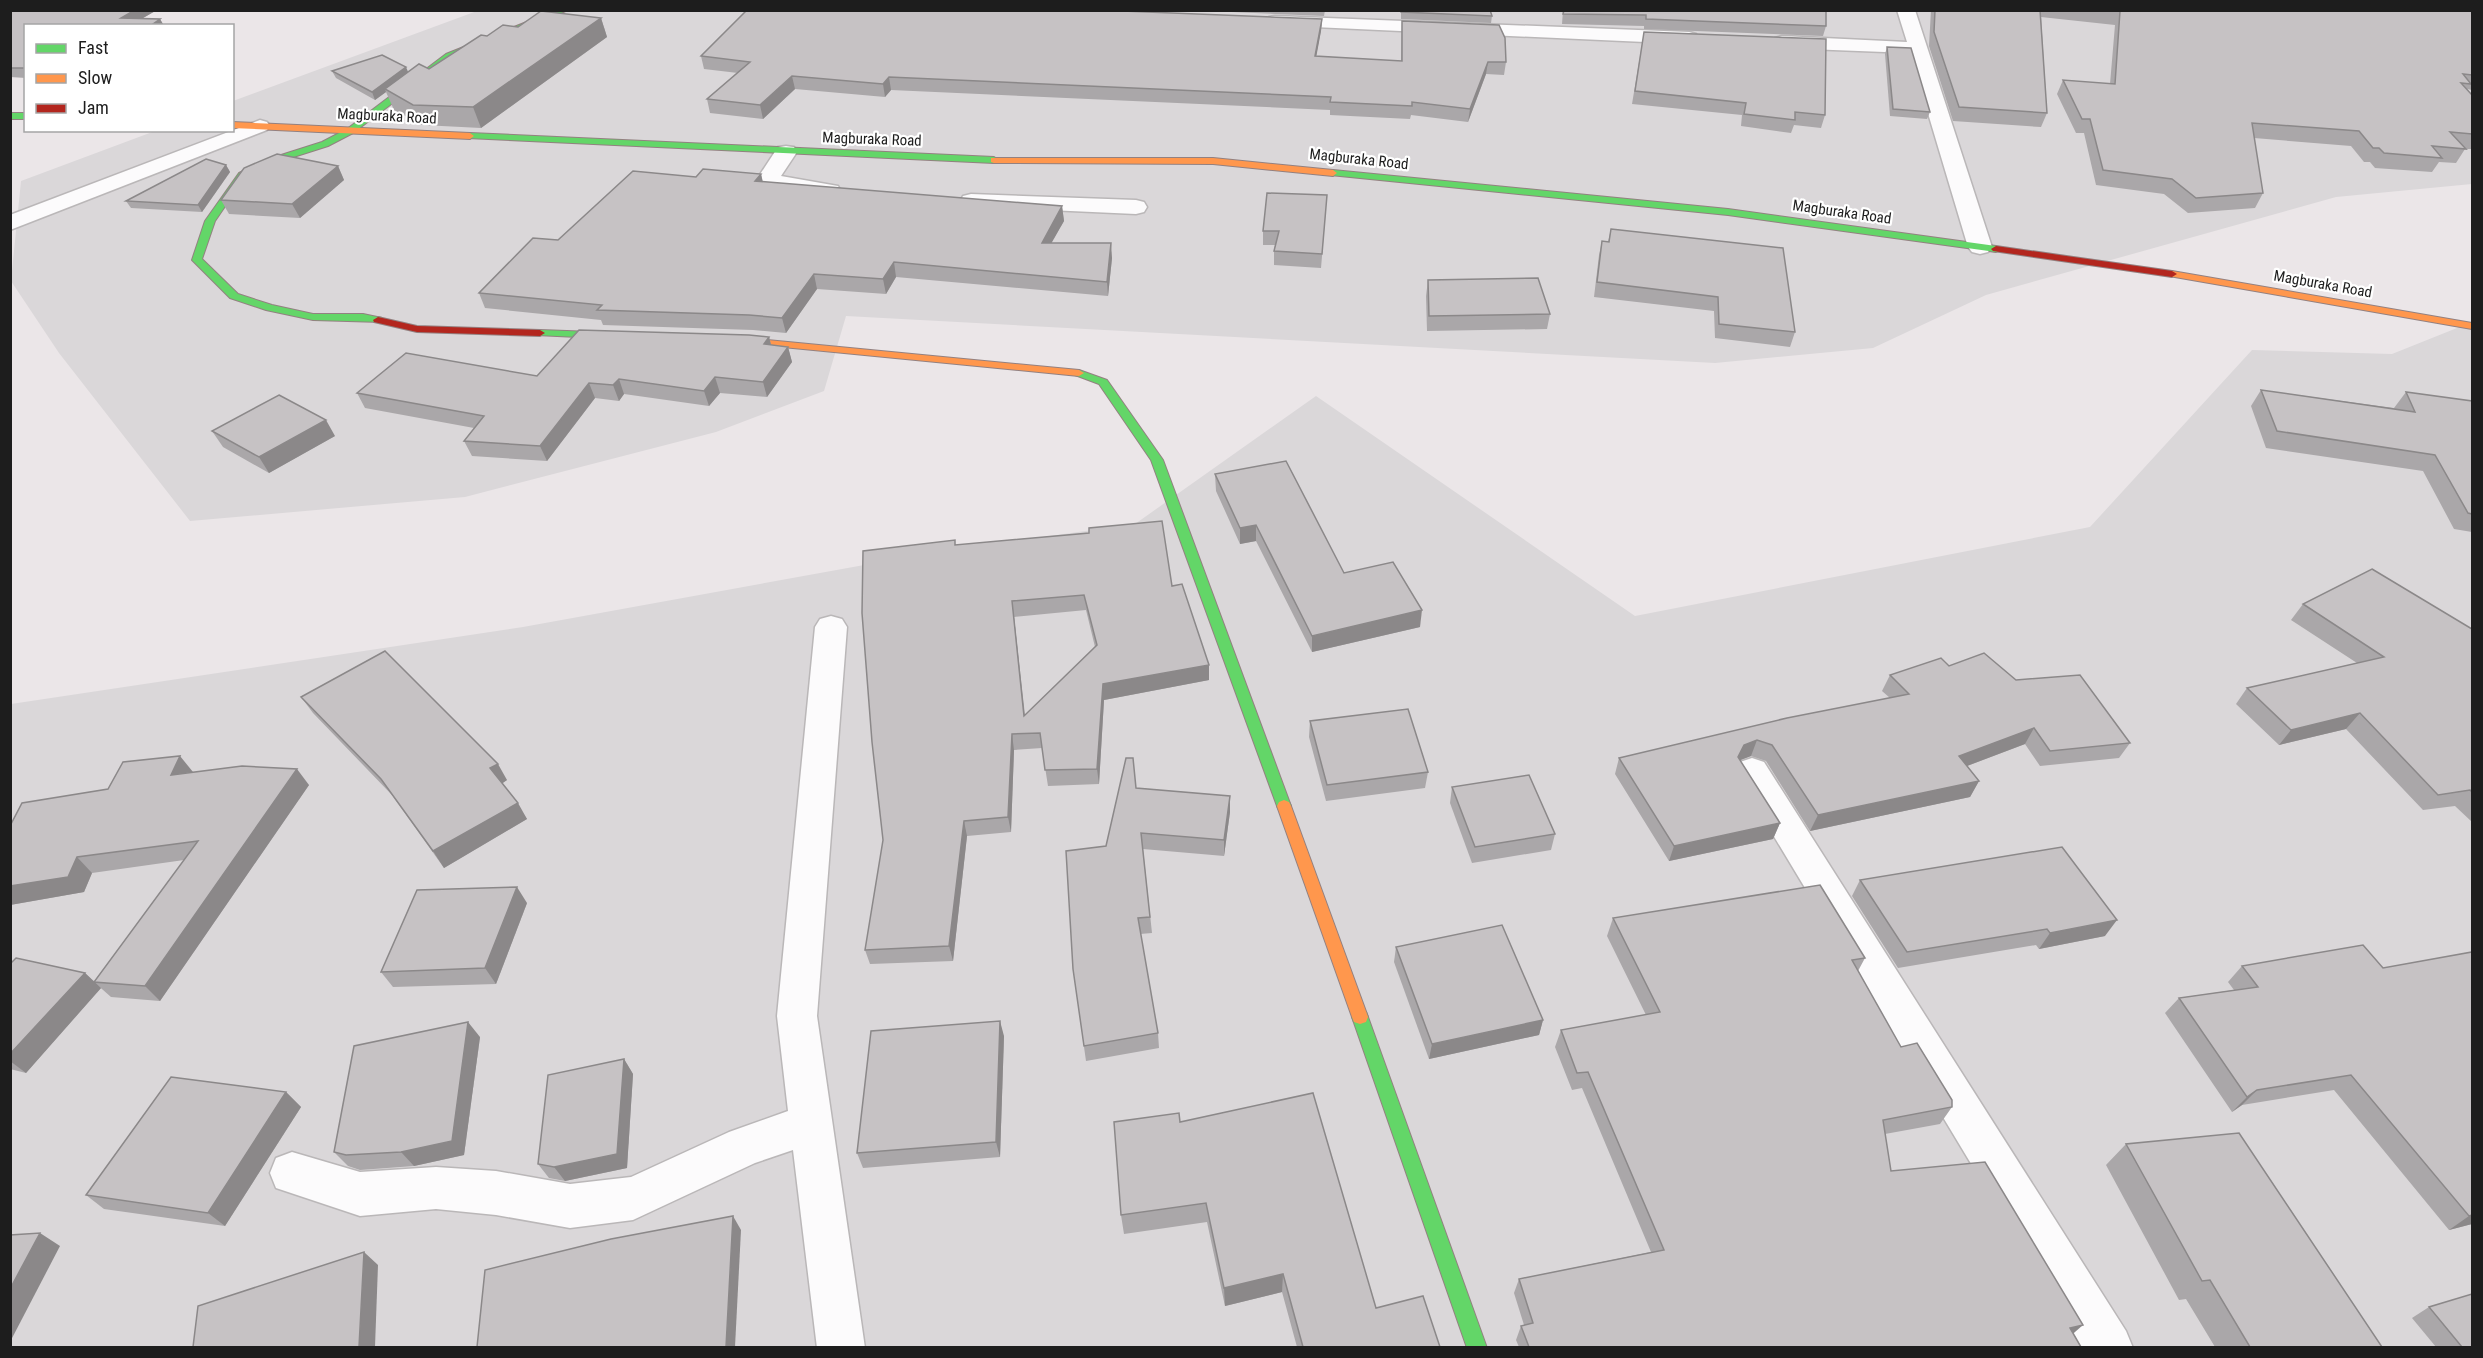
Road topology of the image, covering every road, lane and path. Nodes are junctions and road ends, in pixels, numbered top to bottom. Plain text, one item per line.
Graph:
1 (565, 10) edge
2 (1906, 10) edge
3 (1253, 21) edge
4 (1703, 38) edge
5 (1763, 41) edge
6 (1919, 48) junction
7 (234, 125) edge
8 (260, 126) junction
9 (350, 131) junction
10 (786, 152) junction
11 (852, 193) edge
12 (945, 200) edge
13 (1136, 207) dead end
14 (10, 223) edge
15 (1980, 248) junction
16 (2472, 326) edge
17 (638, 336) edge
18 (707, 339) edge
19 (831, 627) dead end
20 (1752, 771) dead end
21 (812, 1123) junction
22 (292, 1173) dead end
23 (841, 1347) edge
24 (1478, 1347) edge
25 (2109, 1347) edge

1 - 9 street
2 - 6 street
3 - 4 street
5 - 6 street
6 - 15 street
7 - 8 street, Magburaka Road
8 - 9 street, Magburaka Road
8 - 14 street
9 - 10 street, Magburaka Road
9 - 17 street
10 - 11 street
10 - 15 street, Magburaka Road
12 - 13 street
15 - 16 street, Magburaka Road
18 - 24 street
19 - 21 street
20 - 25 street
21 - 22 street
21 - 23 street

